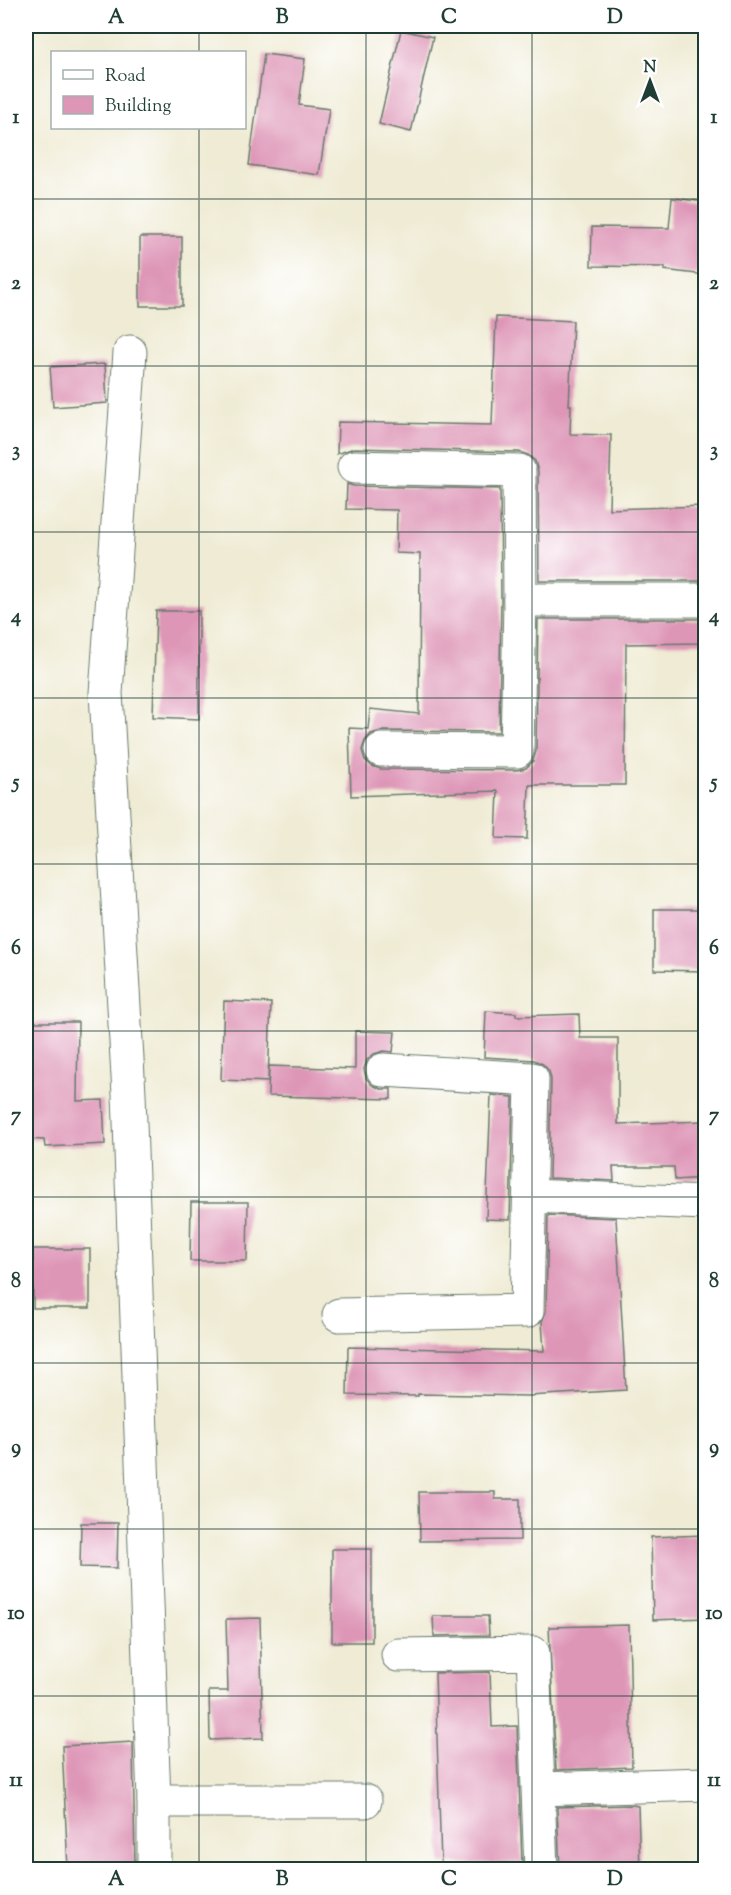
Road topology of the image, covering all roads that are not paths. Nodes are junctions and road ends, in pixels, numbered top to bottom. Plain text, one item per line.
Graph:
1 (130, 352) dead end
2 (354, 467) dead end
3 (520, 600) junction
4 (705, 600) edge
5 (381, 750) dead end
6 (383, 1070) dead end
7 (530, 1196) junction
8 (705, 1203) edge
9 (339, 1315) dead end
10 (398, 1655) dead end
11 (705, 1784) edge
12 (539, 1789) junction
13 (154, 1801) junction
14 (365, 1801) dead end
15 (154, 1869) edge
16 (541, 1869) edge

1 - 13 street
2 - 3 street
3 - 4 street
3 - 5 street
6 - 7 street
7 - 8 street
7 - 9 street
10 - 12 street
11 - 12 street
12 - 16 street
13 - 14 street
13 - 15 street

